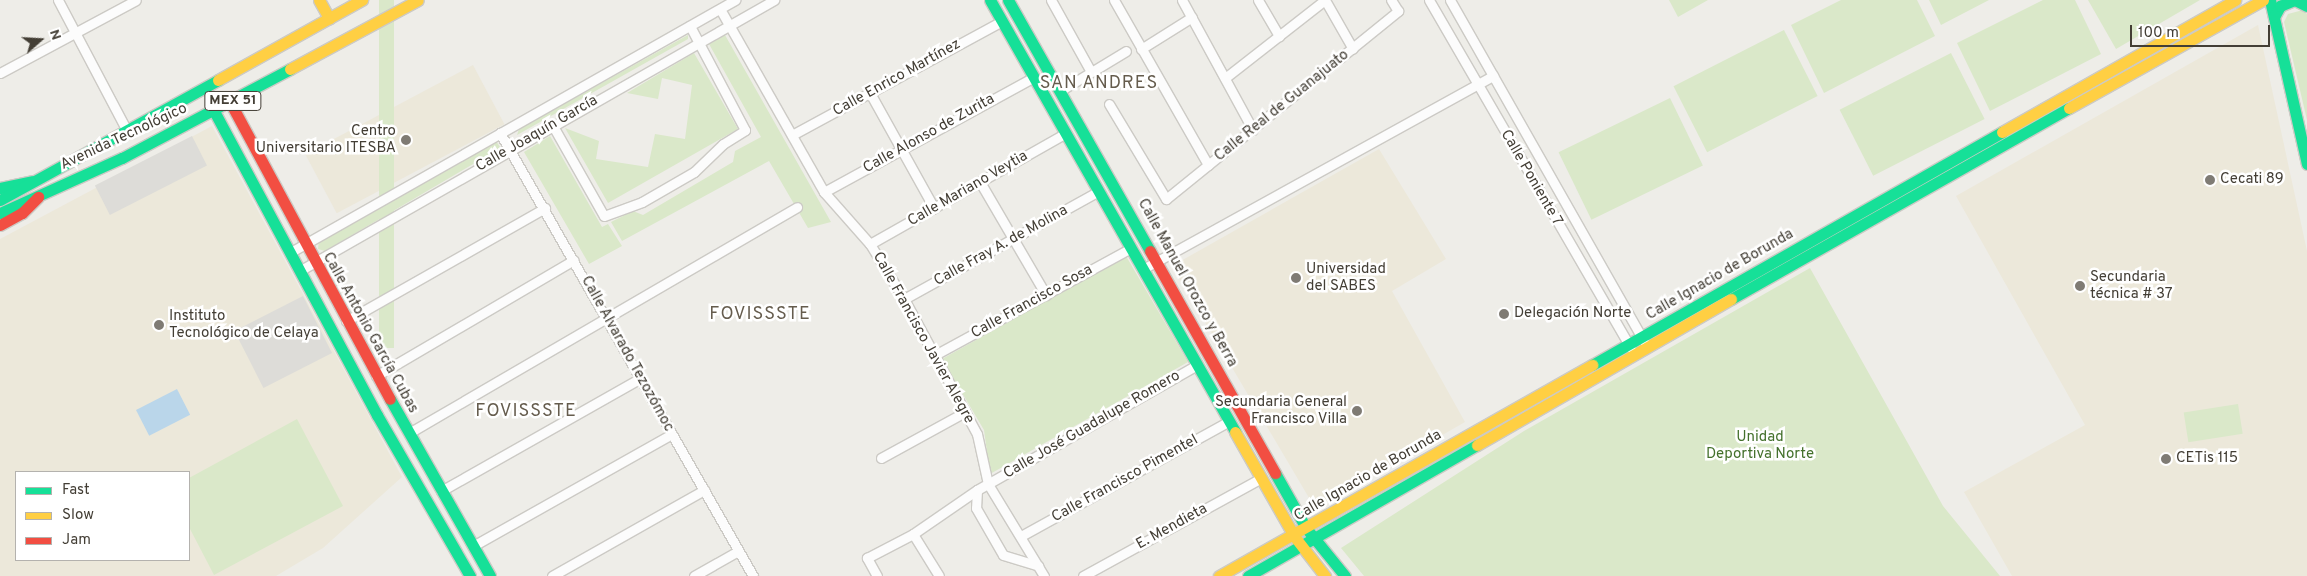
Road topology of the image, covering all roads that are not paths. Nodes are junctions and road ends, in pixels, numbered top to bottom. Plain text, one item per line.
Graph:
1 (58, 0) edge
2 (136, 0) edge
3 (318, 0) edge
4 (362, 0) edge
5 (418, 0) edge
6 (735, 0) edge
7 (774, 0) edge
8 (990, 0) edge
9 (1008, 0) edge
10 (1051, 0) edge
11 (1114, 0) edge
12 (1182, 0) edge
13 (1258, 0) edge
14 (1325, 0) edge
15 (1391, 0) edge
16 (1429, 0) edge
17 (1450, 0) edge
18 (2235, 0) edge
19 (2264, 0) edge
20 (2270, 0) edge
21 (2294, 0) edge
22 (2307, 6) edge
23 (720, 9) junction
24 (1192, 17) junction
25 (2274, 17) junction
26 (329, 18) junction
27 (1002, 21) junction
28 (729, 25) junction
29 (690, 26) junction
30 (75, 33) junction
31 (1280, 36) junction
32 (700, 42) junction
33 (1141, 49) junction
34 (1353, 49) junction
35 (1126, 51) dead end
36 (1091, 72) junction
37 (0, 73) edge
38 (1493, 76) junction
39 (1034, 77) junction
40 (1225, 78) junction
41 (1476, 85) junction
42 (1060, 91) junction
43 (870, 93) junction
44 (230, 102) junction
45 (1108, 104) dead end
46 (214, 111) junction
47 (553, 126) junction
48 (126, 129) junction
49 (1253, 130) junction
50 (500, 133) junction
51 (1066, 133) junction
52 (792, 135) junction
53 (510, 150) junction
54 (902, 150) junction
55 (2307, 164) edge
56 (1208, 166) junction
57 (37, 180) junction
58 (980, 182) junction
59 (1, 183) edge
60 (44, 191) junction
61 (824, 192) junction
62 (1097, 192) junction
63 (279, 196) junction
64 (0, 200) edge
65 (264, 203) junction
66 (797, 207) dead end
67 (545, 208) junction
68 (934, 208) junction
69 (0, 212) edge
70 (0, 225) edge
71 (1013, 238) junction
72 (304, 243) junction
73 (870, 244) junction
74 (1130, 248) junction
75 (291, 252) junction
76 (574, 260) junction
77 (1159, 261) junction
78 (314, 262) junction
79 (1143, 269) junction
80 (300, 270) junction
81 (1046, 294) junction
82 (904, 300) junction
83 (608, 320) junction
84 (346, 321) junction
85 (1641, 336) junction
86 (1628, 344) junction
87 (1649, 347) junction
88 (1636, 355) junction
89 (933, 356) junction
90 (1197, 365) junction
91 (376, 376) junction
92 (641, 378) junction
93 (393, 406) junction
94 (965, 412) junction
95 (377, 415) junction
96 (1229, 421) junction
97 (409, 433) junction
98 (672, 434) junction
99 (881, 458) dead end
100 (1261, 478) junction
101 (988, 484) junction
102 (704, 490) junction
103 (977, 490) junction
104 (441, 491) junction
105 (1306, 528) junction
106 (913, 534) junction
107 (1021, 536) junction
108 (1313, 538) junction
109 (1297, 541) junction
110 (473, 546) junction
111 (738, 551) junction
112 (1038, 566) junction
113 (470, 576) edge
114 (490, 576) edge
115 (552, 576) edge
116 (694, 576) edge
117 (753, 576) edge
118 (877, 576) edge
119 (939, 576) edge
120 (1044, 576) edge
121 (1083, 576) edge
122 (1219, 576) edge
123 (1248, 576) edge
124 (1325, 576) edge
125 (1345, 576) edge

1 - 30 street
2 - 30 street
3 - 26 street
4 - 26 street, Avenida Tecnológico / MEX 51
5 - 44 street, Avenida Tecnológico / MEX 51
6 - 23 street, Calle Joaquín García
7 - 28 street, Calle Joaquín García
8 - 27 street, Calle Manuel Orozco y Berra
9 - 42 street, Calle Manuel Orozco y Berra
10 - 36 street
11 - 33 street
12 - 24 street
13 - 31 street
14 - 31 street
14 - 34 street
15 - 34 street, Calle Real de Guanajuato
16 - 41 street, Calle Poniente 7
17 - 38 street, Calle Poniente 7
18 - 85 street, Calle Ignacio de Borunda
19 - 87 street, Calle Ignacio de Borunda
20 - 25 street
21 - 22 street
21 - 25 street
23 - 28 street, Calle Francisco Javier Alegre
23 - 29 street, Calle Joaquín García
24 - 33 street
24 - 40 street
25 - 55 street
26 - 48 street, Avenida Tecnológico / MEX 51
27 - 39 street, Calle Manuel Orozco y Berra
27 - 43 street, Calle Enrico Martínez
28 - 32 street, Calle Joaquín García
28 - 52 street, Calle Francisco Javier Alegre
29 - 32 street
29 - 50 street, Calle Joaquín García
30 - 37 street
30 - 48 street
31 - 40 street
32 - 47 street, Calle Joaquín García
32 - 47 street
33 - 56 street
34 - 49 street, Calle Real de Guanajuato
35 - 36 street
36 - 42 street
38 - 41 street
38 - 85 street, Calle Poniente 7
39 - 51 street, Calle Manuel Orozco y Berra
39 - 54 street, Calle Alonso de Zurita
40 - 49 street
41 - 77 street
41 - 86 street, Calle Poniente 7
42 - 77 street, Calle Manuel Orozco y Berra
43 - 52 street, Calle Enrico Martínez
43 - 54 street
44 - 46 street, Avenida Tecnológico / MEX 51
44 - 63 street, Calle Antonio García Cubas
45 - 56 street, Calle Real de Guanajuato
46 - 60 street, Avenida Tecnológico / MEX 51
46 - 65 street, Calle Antonio García Cubas
47 - 53 street, Calle Joaquín García
48 - 57 street, Avenida Tecnológico / MEX 51
49 - 56 street, Calle Real de Guanajuato
50 - 53 street, Calle Alvarado Tezozómoc
50 - 72 street, Calle Joaquín García
51 - 58 street, Calle Mariano Veytia
51 - 62 street, Calle Manuel Orozco y Berra
52 - 61 street, Calle Francisco Javier Alegre
53 - 67 street, Calle Alvarado Tezozómoc
53 - 78 street, Calle Joaquín García
54 - 61 street, Calle Alonso de Zurita
54 - 68 street
57 - 59 street
57 - 64 street, Avenida Tecnológico / MEX 51
58 - 68 street, Calle Mariano Veytia
58 - 71 street
60 - 69 street, Avenida Tecnológico / MEX 51
60 - 70 street
61 - 73 street, Calle Francisco Javier Alegre
62 - 71 street, Calle Fray A. de Molina
62 - 74 street, Calle Manuel Orozco y Berra
63 - 65 street
63 - 72 street, Calle Antonio García Cubas
65 - 75 street, Calle Antonio García Cubas
66 - 83 street
67 - 76 street, Calle Alvarado Tezozómoc
67 - 84 street
68 - 73 street, Calle Mariano Veytia
71 - 81 street
71 - 82 street, Calle Fray A. de Molina
72 - 75 street, Calle Joaquín García
72 - 78 street, Calle Antonio García Cubas
73 - 82 street, Calle Francisco Javier Alegre
74 - 79 street, Calle Manuel Orozco y Berra
74 - 81 street, Calle Francisco Sosa
75 - 80 street, Calle Antonio García Cubas
76 - 83 street, Calle Alvarado Tezozómoc
76 - 91 street
77 - 79 street
77 - 105 street, Calle Manuel Orozco y Berra
78 - 80 street, Calle Joaquín García
78 - 84 street, Calle Antonio García Cubas
79 - 90 street, Calle Manuel Orozco y Berra
80 - 95 street, Calle Antonio García Cubas
81 - 89 street, Calle Francisco Sosa
82 - 89 street, Calle Francisco Javier Alegre
83 - 92 street, Calle Alvarado Tezozómoc
83 - 97 street
84 - 91 street, Calle Antonio García Cubas
85 - 86 street, Calle Ignacio de Borunda
85 - 87 street, Calle Poniente 7
86 - 88 street, Calle Poniente 7
86 - 105 street, Calle Ignacio de Borunda
87 - 88 street, Calle Ignacio de Borunda
88 - 108 street, Calle Ignacio de Borunda
89 - 94 street, Calle Francisco Javier Alegre
90 - 96 street, Calle Manuel Orozco y Berra
90 - 101 street, Calle José Guadalupe Romero
91 - 93 street, Calle Antonio García Cubas
92 - 98 street, Calle Alvarado Tezozómoc
92 - 104 street
93 - 95 street
93 - 97 street, Calle Antonio García Cubas
94 - 99 street
94 - 101 street, Calle Francisco Javier Alegre
95 - 113 street, Calle Antonio García Cubas
96 - 100 street, Calle Manuel Orozco y Berra
96 - 107 street, Calle Francisco Pimentel
97 - 104 street, Calle Antonio García Cubas
98 - 102 street, Calle Alvarado Tezozómoc
98 - 110 street
100 - 109 street, Calle Manuel Orozco y Berra
100 - 121 street, E. Mendieta
101 - 103 street, Calle José Guadalupe Romero
101 - 107 street, Calle Francisco Javier Alegre
102 - 111 street, Calle Alvarado Tezozómoc
102 - 115 street
103 - 106 street, Calle José Guadalupe Romero
103 - 112 street
104 - 110 street, Calle Antonio García Cubas
105 - 108 street, Calle Manuel Orozco y Berra
105 - 109 street, Calle Ignacio de Borunda
106 - 118 street, Calle José Guadalupe Romero
106 - 119 street
107 - 112 street, Calle Francisco Javier Alegre
108 - 109 street, Calle Ignacio de Borunda
108 - 125 street, Calle Manuel Orozco y Berra
109 - 122 street, Calle Ignacio de Borunda
109 - 123 street, Calle Ignacio de Borunda
109 - 124 street, Calle Manuel Orozco y Berra
110 - 114 street, Calle Antonio García Cubas
111 - 116 street
111 - 117 street, Calle Alvarado Tezozómoc
112 - 120 street, Calle Francisco Javier Alegre

